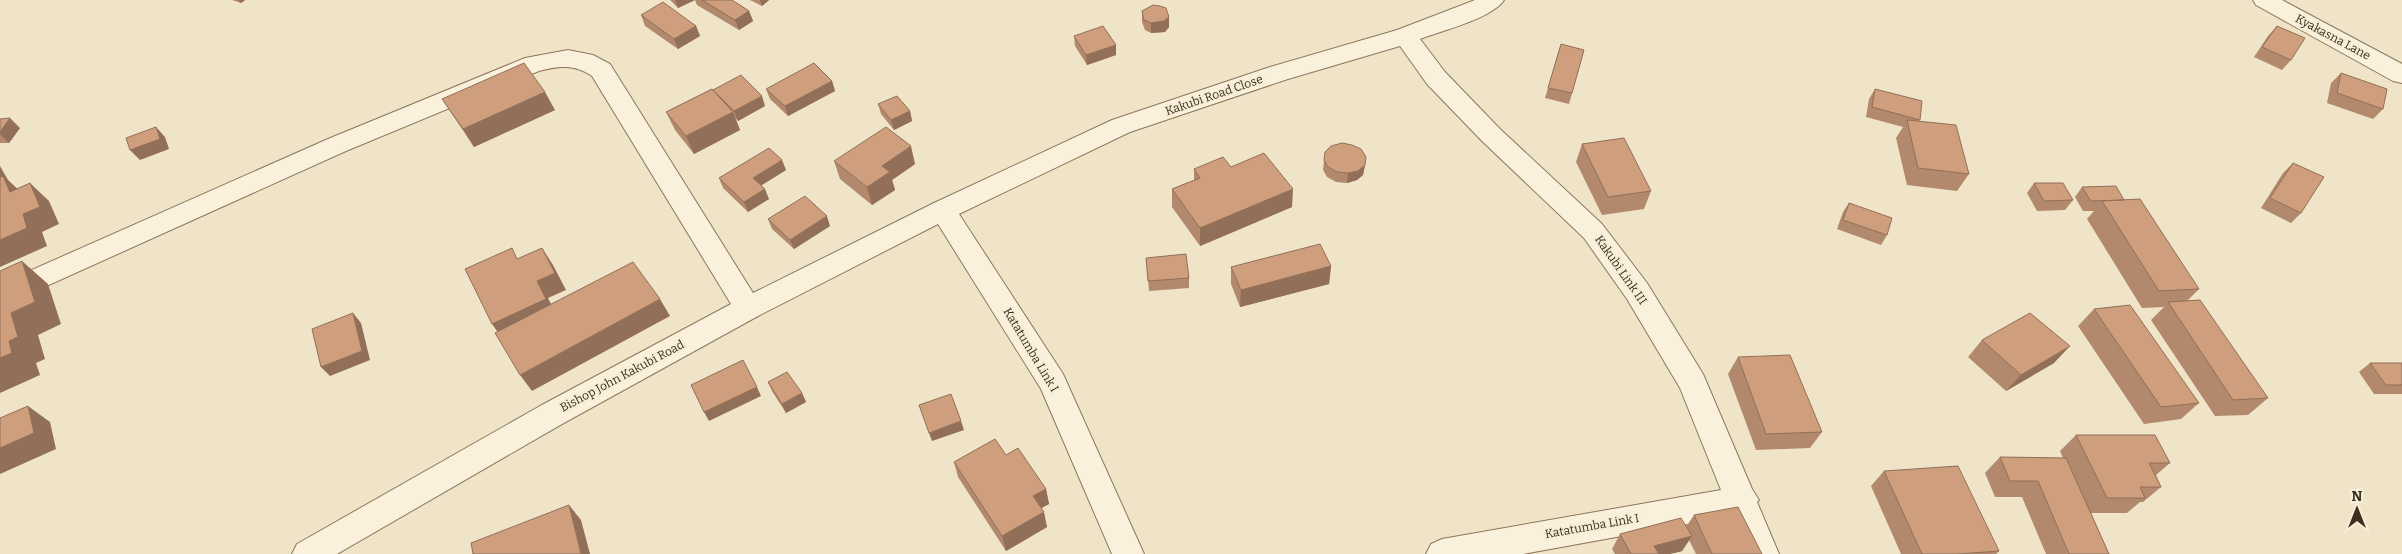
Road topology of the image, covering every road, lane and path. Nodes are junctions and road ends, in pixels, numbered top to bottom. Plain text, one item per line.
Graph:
1 (1493, 0) edge
2 (2264, 0) edge
3 (1405, 36) junction
4 (2402, 75) edge
5 (943, 210) junction
6 (0, 296) edge
7 (748, 308) junction
8 (1743, 500) junction
9 (308, 554) edge
10 (1128, 554) edge
11 (1442, 554) edge
12 (1763, 554) edge

1 - 3 street, Kakubi Road Close
2 - 4 street, Kyakasna Lane
3 - 5 street, Kakubi Road Close
3 - 8 street, Kakubi Link III
5 - 7 street, Bishop John Kakubi Road
5 - 10 street, Katatumba Link I
6 - 7 street
7 - 9 street, Bishop John Kakubi Road
8 - 11 street, Katatumba Link I
8 - 12 street, Kakubi Link III

